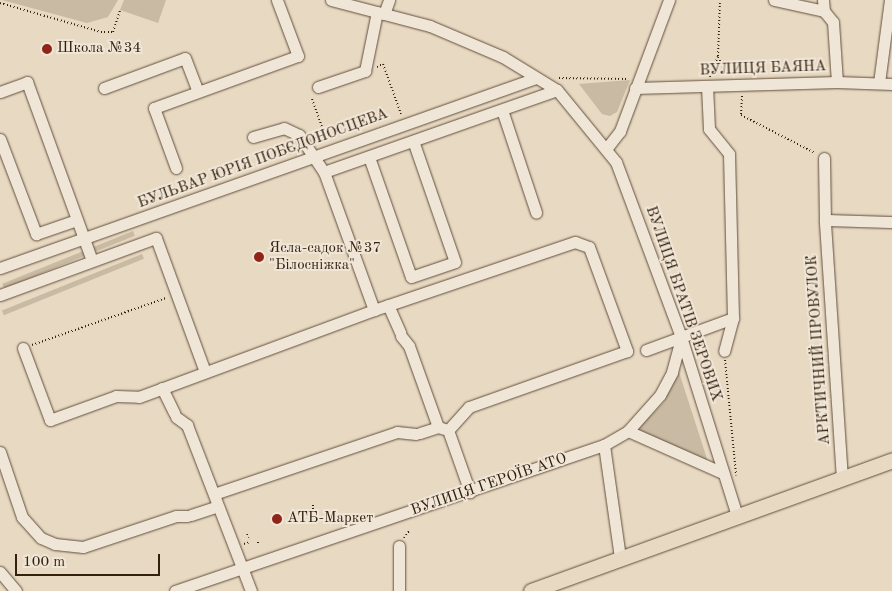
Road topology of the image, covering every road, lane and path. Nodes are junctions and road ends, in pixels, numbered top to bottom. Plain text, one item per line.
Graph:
1 (277, 0) edge
2 (331, 0) edge
3 (389, 0) edge
4 (669, 0) edge
5 (720, 0) edge
6 (774, 0) edge
7 (890, 0) edge
8 (0, 3) edge
9 (823, 6) edge
10 (120, 10) dead end
11 (380, 13) junction
12 (718, 56) junction
13 (365, 71) junction
14 (536, 78) junction
15 (837, 82) junction
16 (879, 83) junction
17 (892, 84) edge
18 (738, 85) junction
19 (707, 86) junction
20 (318, 87) dead end
21 (104, 88) dead end
22 (635, 88) junction
23 (558, 90) junction
24 (0, 92) edge
25 (198, 92) junction
26 (312, 99) dead end
27 (502, 110) junction
28 (404, 124) junction
29 (253, 136) dead end
30 (0, 138) edge
31 (413, 141) junction
32 (606, 149) junction
33 (331, 151) junction
34 (369, 156) junction
35 (312, 157) junction
36 (824, 158) joint
37 (176, 168) dead end
38 (324, 172) junction
39 (536, 212) dead end
40 (77, 220) junction
41 (826, 220) junction
42 (892, 222) edge
43 (84, 238) junction
44 (92, 261) junction
45 (0, 268) edge
46 (177, 294) junction
47 (0, 295) edge
48 (388, 305) junction
49 (374, 310) junction
50 (733, 318) junction
51 (681, 337) junction
52 (22, 348) joint
53 (627, 351) junction
54 (724, 351) joint
55 (205, 372) junction
56 (162, 388) junction
57 (443, 428) junction
58 (628, 431) junction
59 (604, 445) junction
60 (0, 452) edge
61 (892, 460) edge
62 (723, 473) junction
63 (842, 479) junction
64 (470, 492) junction
65 (214, 494) junction
66 (731, 498) junction
67 (313, 505) dead end
68 (218, 506) junction
69 (313, 516) dead end
70 (737, 516) junction
71 (248, 534) dead end
72 (249, 538) dead end
73 (399, 546) dead end
74 (620, 557) junction
75 (242, 568) junction
76 (0, 572) edge
77 (16, 591) edge
78 (176, 591) edge
79 (251, 591) edge
80 (399, 591) edge
81 (531, 591) edge

1 - 25 street
2 - 11 street
3 - 11 street
4 - 22 street
5 - 12 path
6 - 9 street
7 - 16 street
8 - 10 path
9 - 15 street
11 - 13 street
11 - 14 street
12 - 18 path
12 - 19 path
13 - 20 street
13 - 28 path
14 - 23 street
14 - 28 street, БУЛЬВАР ЮРІЯ ПОБЄДОНОСЦЕВА
15 - 16 street, ВУЛИЦЯ БАЯНА
15 - 18 street, ВУЛИЦЯ БАЯНА
16 - 17 street, ВУЛИЦЯ БАЯНА
18 - 19 street, ВУЛИЦЯ БАЯНА
18 - 36 path
19 - 22 street, ВУЛИЦЯ БАЯНА
19 - 50 street
21 - 25 street
22 - 32 street
23 - 27 street
23 - 32 street, ВУЛИЦЯ БРАТІВ ЗЕРОВИХ
24 - 40 street
25 - 37 street
26 - 33 path
27 - 31 street
27 - 39 street
28 - 33 street, БУЛЬВАР ЮРІЯ ПОБЄДОНОСЦЕВА
29 - 35 street
30 - 40 street
31 - 34 street
31 - 34 street
32 - 51 street, ВУЛИЦЯ БРАТІВ ЗЕРОВИХ
33 - 35 street, БУЛЬВАР ЮРІЯ ПОБЄДОНОСЦЕВА
34 - 38 street
35 - 38 street
35 - 43 street, БУЛЬВАР ЮРІЯ ПОБЄДОНОСЦЕВА
36 - 41 street, АРКТИЧНИЙ ПРОВУЛОК
38 - 49 street
40 - 43 street
41 - 42 street
41 - 63 street, АРКТИЧНИЙ ПРОВУЛОК
43 - 44 street
43 - 45 street, БУЛЬВАР ЮРІЯ ПОБЄДОНОСЦЕВА
44 - 46 street
44 - 47 street
46 - 52 path
46 - 55 street
48 - 49 street
48 - 53 street
48 - 57 street
49 - 55 street
50 - 51 street
50 - 54 street
51 - 53 street
51 - 58 street, ВУЛИЦЯ ГЕРОЇВ АТО
51 - 62 street, ВУЛИЦЯ БРАТІВ ЗЕРОВИХ
52 - 56 street
53 - 57 street
54 - 66 path
55 - 56 street
56 - 65 street
57 - 64 street
57 - 65 street
58 - 59 street, ВУЛИЦЯ ГЕРОЇВ АТО
58 - 62 street
59 - 64 street, ВУЛИЦЯ ГЕРОЇВ АТО
59 - 74 street
60 - 68 street
61 - 63 main road
62 - 66 street, ВУЛИЦЯ БРАТІВ ЗЕРОВИХ
63 - 70 main road
64 - 75 street, ВУЛИЦЯ ГЕРОЇВ АТО
65 - 68 street
66 - 70 street, ВУЛИЦЯ БРАТІВ ЗЕРОВИХ
67 - 69 path
68 - 75 street
70 - 74 main road
71 - 72 path
73 - 80 street
74 - 81 main road
75 - 78 street, ВУЛИЦЯ ГЕРОЇВ АТО
75 - 79 street
76 - 77 street

